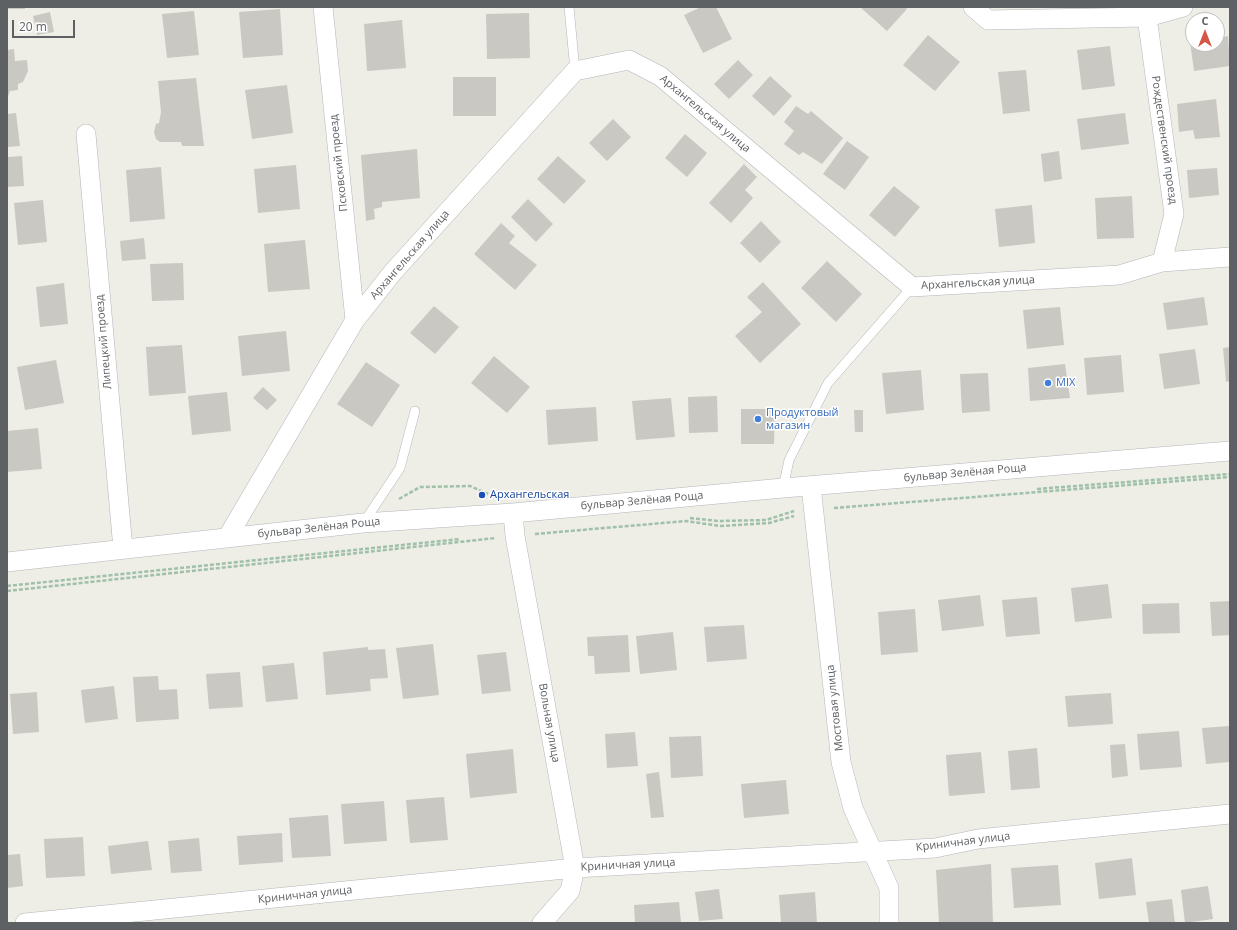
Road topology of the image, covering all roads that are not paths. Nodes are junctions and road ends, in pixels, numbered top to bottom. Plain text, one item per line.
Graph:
1 (323, 7) edge
2 (569, 7) edge
3 (973, 7) edge
4 (1183, 7) edge
5 (1147, 17) junction
6 (575, 71) junction
7 (86, 134) dead end
8 (1230, 257) edge
9 (1162, 262) junction
10 (912, 287) junction
11 (355, 320) junction
12 (415, 411) dead end
13 (1230, 451) edge
14 (811, 486) junction
15 (783, 488) junction
16 (513, 513) junction
17 (363, 523) junction
18 (227, 538) junction
19 (123, 549) junction
20 (7, 562) edge
21 (1230, 814) edge
22 (873, 850) junction
23 (575, 868) junction
24 (25, 923) edge
25 (542, 923) edge
26 (889, 923) edge

1 - 11 street, Псковский проезд
2 - 6 lane
3 - 5 street
4 - 5 street
5 - 9 street, Рождественский проезд
6 - 10 street, Архангельская улица
6 - 11 street, Архангельская улица
7 - 19 street, Липецкий проезд
8 - 9 street, Архангельская улица
9 - 10 street, Архангельская улица
10 - 15 lane
11 - 18 street, Архангельская улица
12 - 17 lane
13 - 14 street, бульвар Зелёная Роща
14 - 15 street, бульвар Зелёная Роща
14 - 22 street, Мостовая улица
15 - 16 street, бульвар Зелёная Роща
16 - 17 street, бульвар Зелёная Роща
16 - 23 street, Вольная улица
17 - 18 street, бульвар Зелёная Роща
18 - 19 street, бульвар Зелёная Роща
19 - 20 street, бульвар Зелёная Роща
21 - 22 street, Криничная улица
22 - 23 street, Криничная улица
22 - 26 street, Мостовая улица
23 - 24 street, Криничная улица
23 - 25 street, Вольная улица

